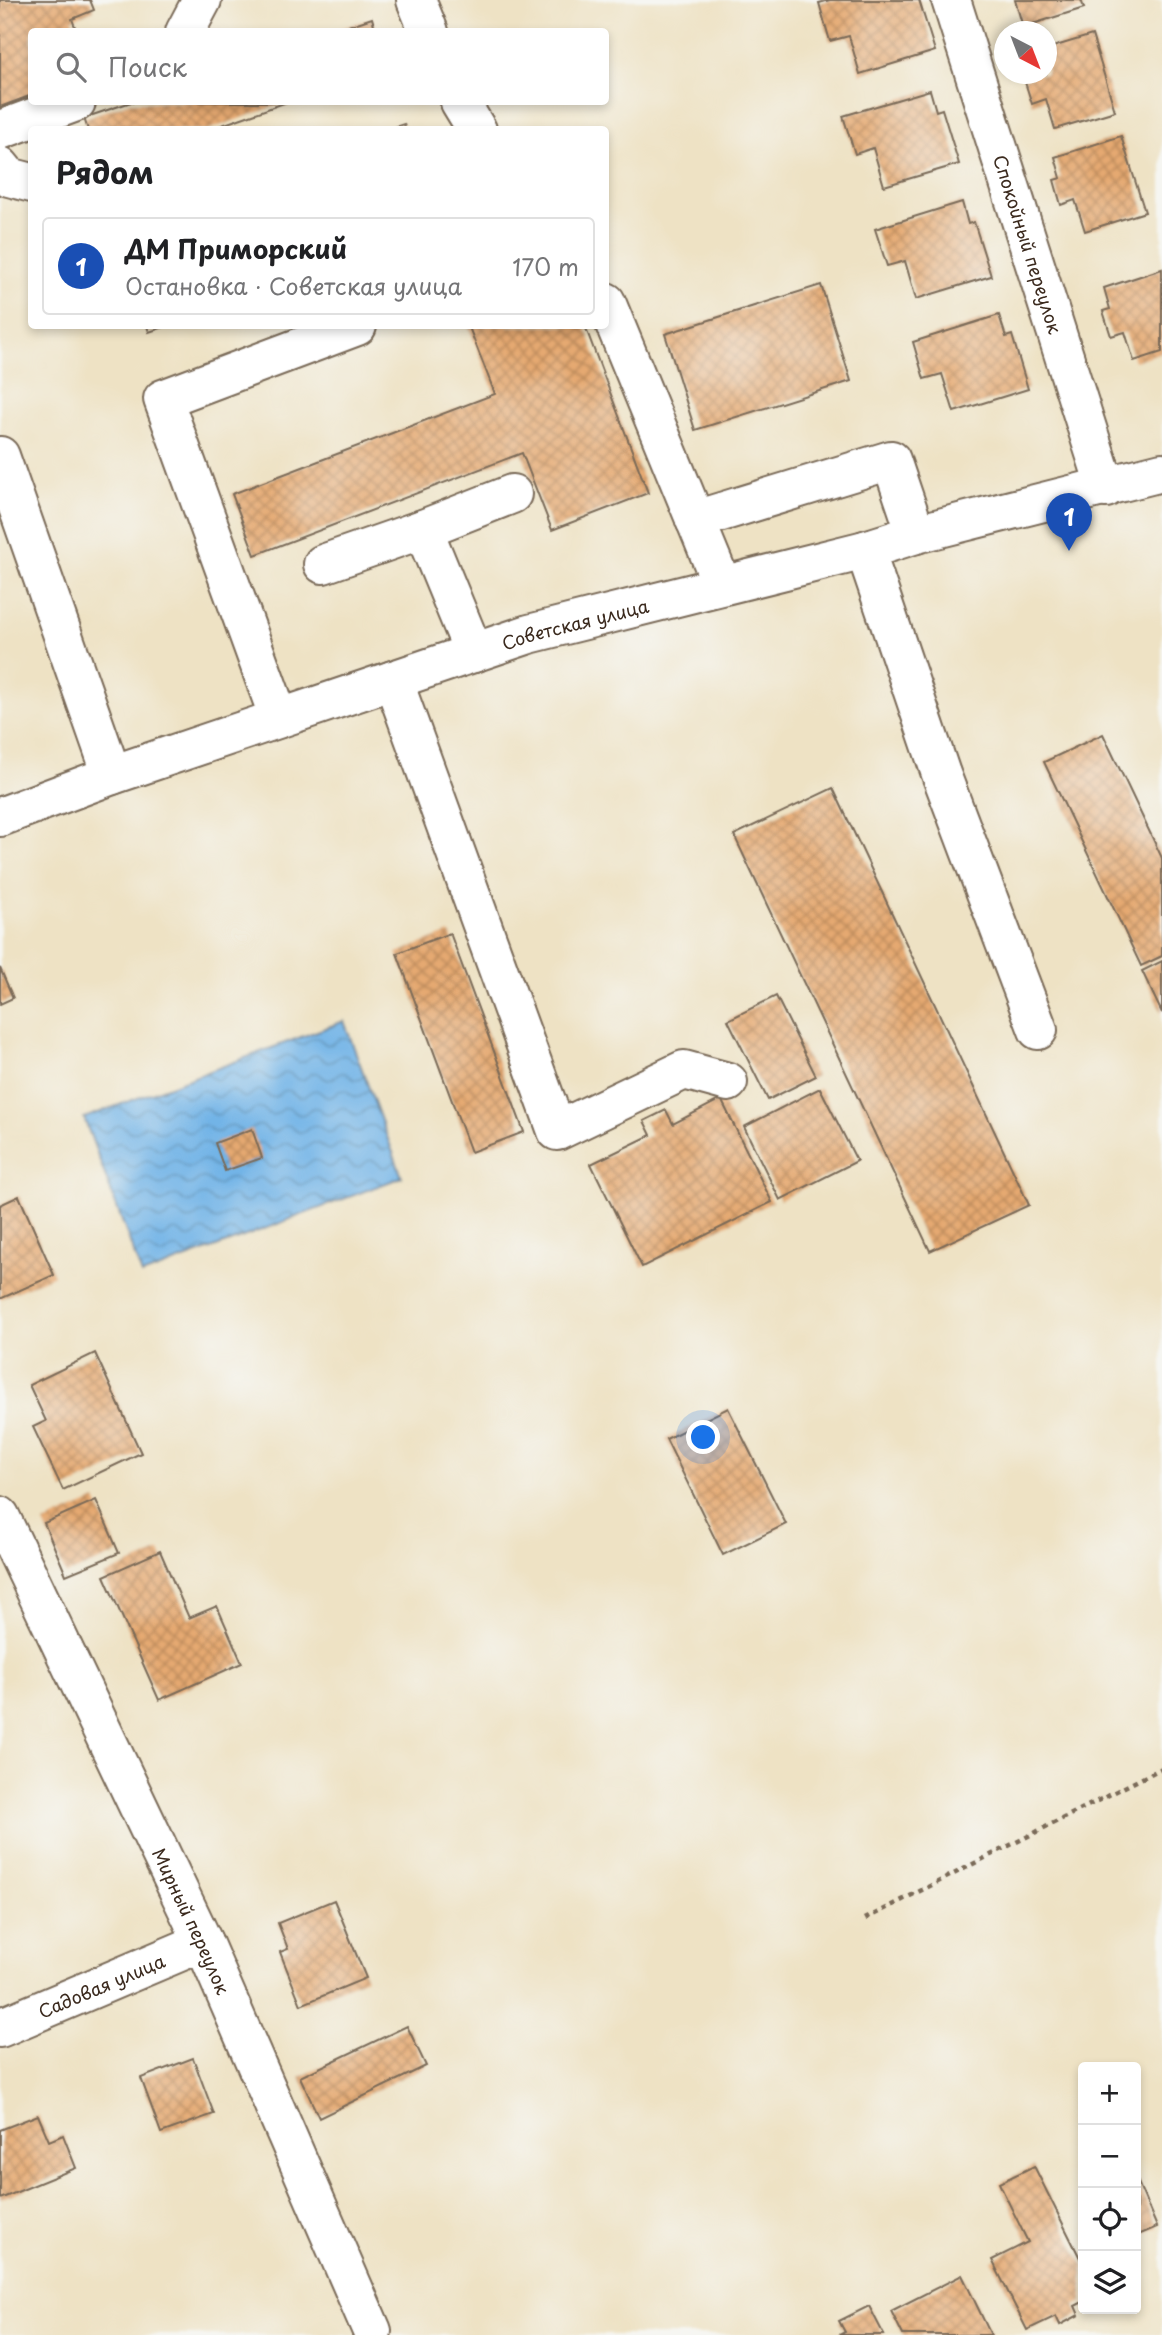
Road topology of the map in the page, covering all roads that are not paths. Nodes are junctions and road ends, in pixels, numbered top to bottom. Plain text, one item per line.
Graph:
1 (202, 0) edge
2 (416, 0) edge
3 (951, 0) edge
4 (187, 28) edge
5 (427, 28) edge
6 (67, 105) edge
7 (462, 105) edge
8 (475, 126) edge
9 (0, 130) edge
10 (0, 166) edge
11 (28, 182) edge
12 (609, 309) edge
13 (349, 329) edge
14 (0, 456) edge
15 (1160, 478) edge
16 (1106, 488) junction
17 (512, 494) dead end
18 (695, 520) junction
19 (423, 529) junction
20 (916, 534) junction
21 (865, 550) junction
22 (323, 564) dead end
23 (722, 584) junction
24 (474, 653) junction
25 (393, 680) junction
26 (279, 718) junction
27 (112, 775) junction
28 (0, 817) edge
29 (1038, 1030) dead end
30 (728, 1082) dead end
31 (0, 1516) edge
32 (203, 1942) junction
33 (0, 2028) edge
34 (372, 2331) dead end

1 - 4 street
2 - 5 street
3 - 16 street, Спокойный переулок
6 - 9 street
7 - 8 street
10 - 11 street
12 - 18 street
13 - 26 street
14 - 27 street
15 - 16 street, Советская улица
16 - 20 street, Советская улица
17 - 19 street
18 - 20 street
18 - 23 street
19 - 22 street
19 - 24 street
20 - 21 street, Советская улица
21 - 23 street, Советская улица
21 - 29 street
23 - 24 street, Советская улица
24 - 25 street, Советская улица
25 - 26 street, Советская улица
25 - 30 street
26 - 27 street, Советская улица
27 - 28 street, Советская улица
31 - 32 street, Мирный переулок
32 - 33 street, Садовая улица
32 - 34 street, Мирный переулок

